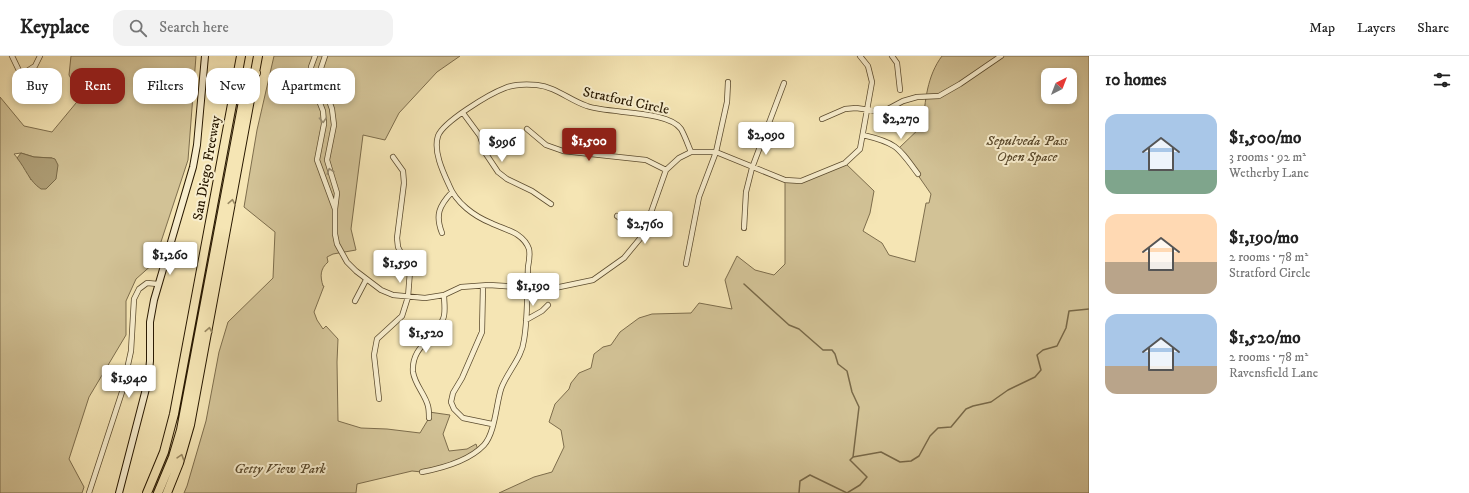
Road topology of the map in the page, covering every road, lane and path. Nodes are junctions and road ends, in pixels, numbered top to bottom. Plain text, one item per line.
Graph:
1 (12, 56) edge
2 (40, 56) edge
3 (204, 56) edge
4 (241, 56) edge
5 (246, 56) edge
6 (258, 56) edge
7 (315, 56) edge
8 (325, 56) edge
9 (860, 56) edge
10 (892, 56) edge
11 (1001, 56) edge
12 (18, 68) edge
13 (32, 68) edge
14 (257, 68) edge
15 (728, 82) dead end
16 (784, 83) dead end
17 (900, 90) dead end
18 (242, 104) edge
19 (250, 104) edge
20 (868, 110) junction
21 (463, 113) junction
22 (822, 120) dead end
23 (527, 129) dead end
24 (863, 135) junction
25 (691, 152) junction
26 (716, 152) junction
27 (393, 157) dead end
28 (752, 168) junction
29 (666, 170) junction
30 (918, 174) dead end
31 (452, 192) junction
32 (551, 204) dead end
33 (335, 209) junction
34 (617, 216) dead end
35 (744, 228) dead end
36 (442, 234) dead end
37 (643, 235) junction
38 (686, 264) dead end
39 (366, 280) junction
40 (158, 284) junction
41 (483, 286) junction
42 (528, 287) junction
43 (444, 295) junction
44 (408, 296) junction
45 (355, 301) dead end
46 (548, 305) dead end
47 (526, 320) junction
48 (379, 399) dead end
49 (429, 418) dead end
50 (492, 424) junction
51 (422, 472) dead end
52 (89, 493) edge
53 (120, 493) edge
54 (147, 493) edge
55 (152, 493) edge
56 (158, 493) edge
57 (167, 493) edge

1 - 12 street
2 - 13 street
3 - 40 main road
4 - 54 highway, San Diego Freeway
5 - 55 highway
6 - 14 highway
7 -> 33 street
33 -> 8 street
9 - 20 street
10 - 17 street
11 - 20 street
15 - 26 street
16 - 28 street
18 - 56 highway
57 -> 19 highway
20 - 22 street
20 - 24 street
21 - 25 street, Stratford Circle
21 - 31 street, Stratford Circle
21 - 32 street
23 - 29 street
24 - 28 street
24 - 30 street
25 - 26 street
25 - 29 street
26 - 28 street
26 - 38 street
27 - 44 street
28 - 35 street
29 - 37 street
31 - 36 street
31 - 42 street, Stratford Circle
33 - 39 street
34 - 37 street
37 - 42 street
39 - 44 street
39 - 45 street
40 - 52 street
40 - 53 main road
41 - 42 street
41 - 43 street
41 - 50 street
42 - 47 street, Stratford Circle
43 - 44 street
43 - 49 street
44 - 48 street
46 - 47 street
47 - 50 street, Stratford Circle
50 - 51 street, Stratford Circle

